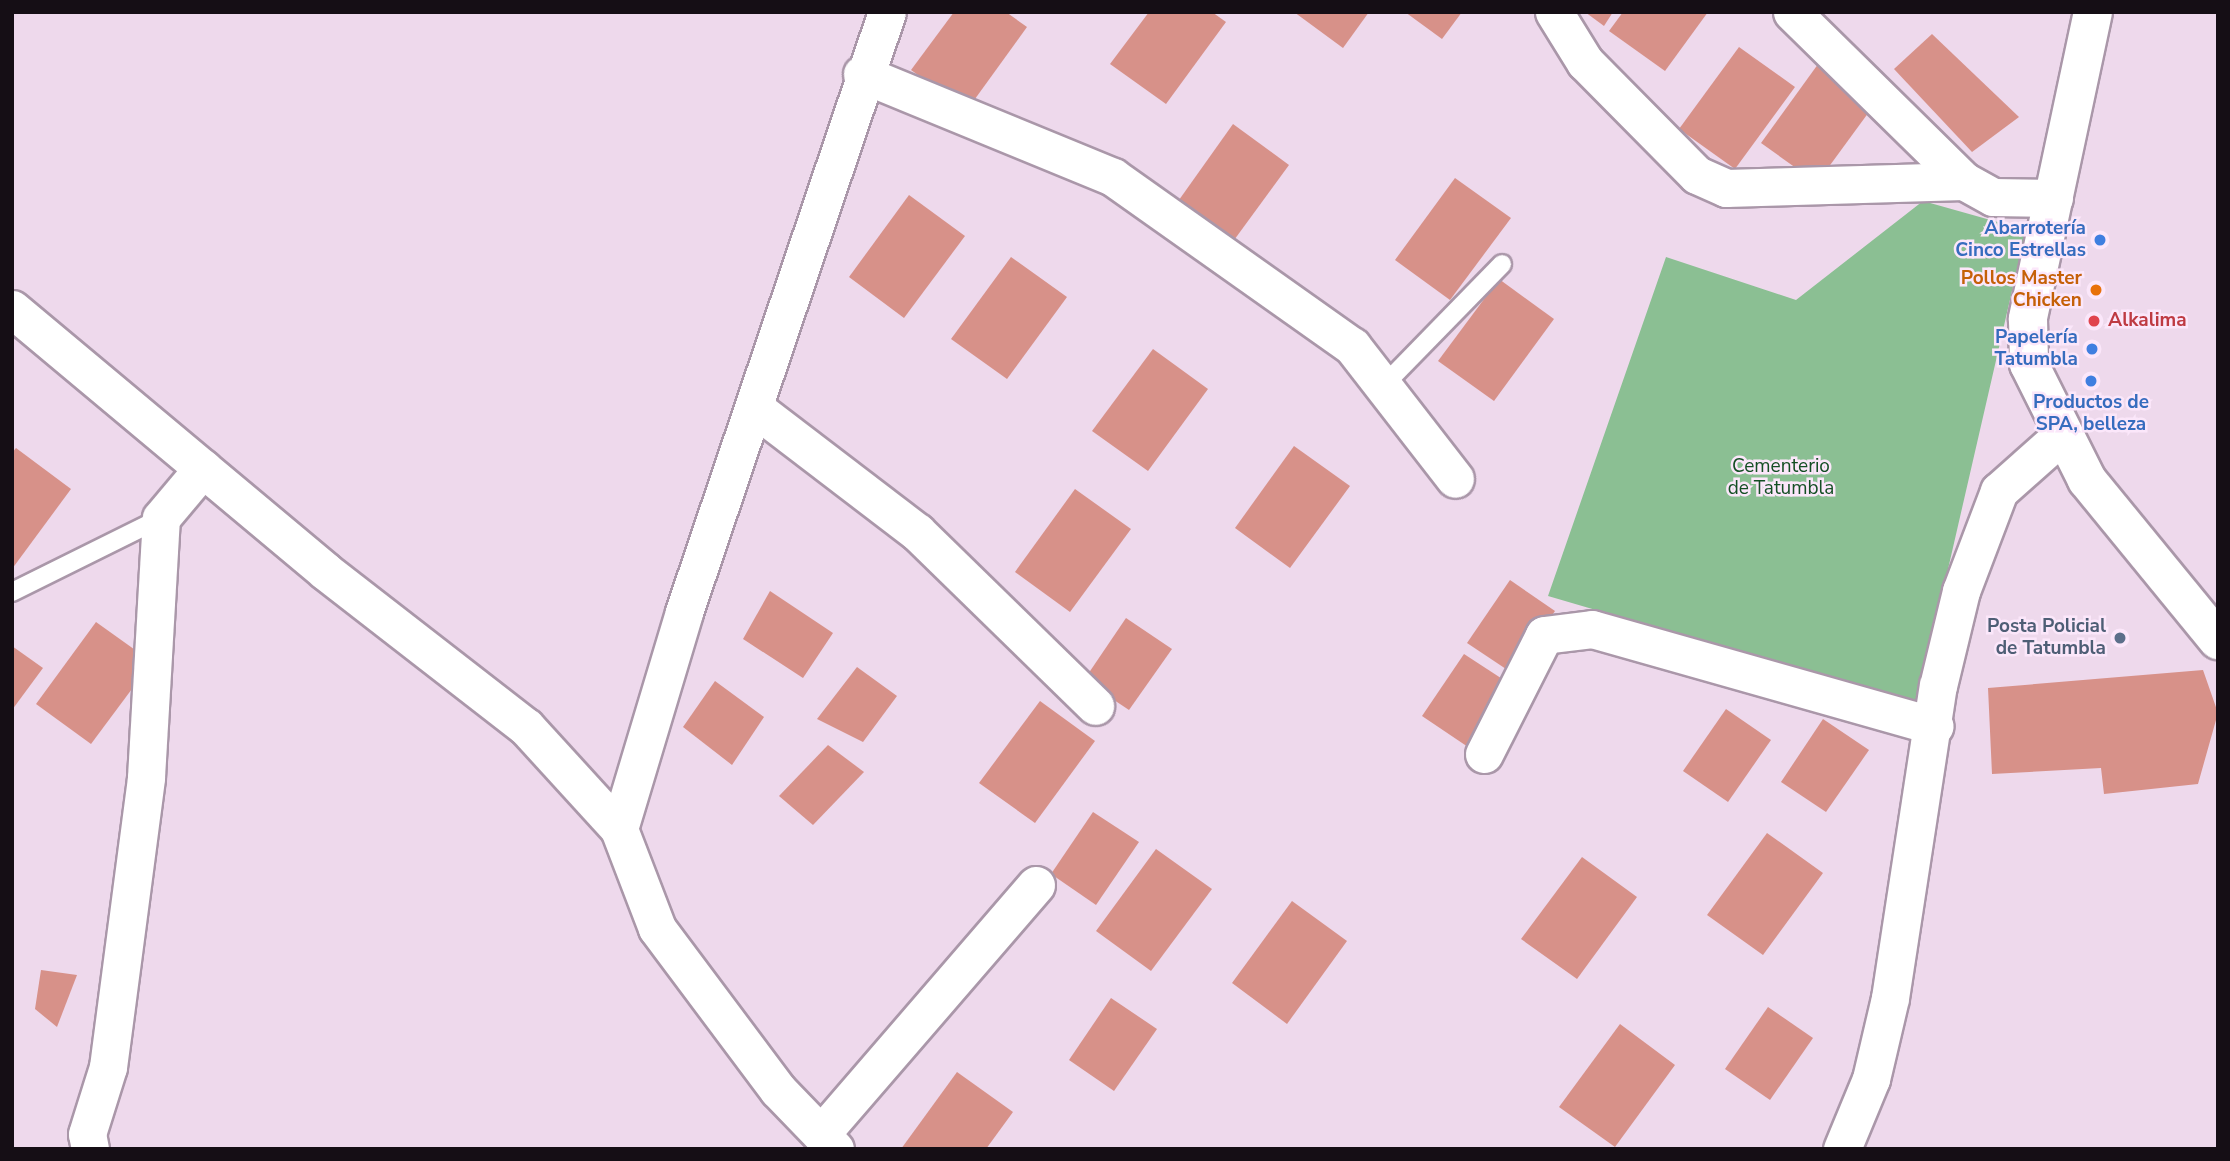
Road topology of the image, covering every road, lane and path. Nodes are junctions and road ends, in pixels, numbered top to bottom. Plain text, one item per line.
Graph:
1 (887, 12) edge
2 (1554, 12) edge
3 (1792, 12) edge
4 (2093, 12) edge
5 (862, 75) junction
6 (1964, 181) junction
7 (2054, 198) junction
8 (1502, 264) dead end
9 (12, 309) edge
10 (1384, 385) junction
11 (756, 409) junction
12 (2062, 435) junction
13 (203, 468) junction
14 (1455, 479) dead end
15 (161, 518) junction
16 (12, 592) edge
17 (2218, 640) edge
18 (1095, 706) dead end
19 (1934, 726) junction
20 (1484, 754) dead end
21 (619, 829) junction
22 (1036, 885) dead end
23 (828, 1141) edge
24 (90, 1149) edge
25 (1842, 1149) edge

1 - 5 street
2 - 6 street
3 - 6 street
4 - 7 street
5 - 10 street
5 - 11 street
6 - 7 street
7 - 12 street
8 - 10 lane
9 - 13 street
10 - 14 street
11 - 18 street
11 - 21 street
12 - 17 street
12 - 19 street
13 - 15 street
13 - 21 street
15 - 16 lane
15 - 24 street
19 - 20 street
19 - 25 street
21 - 23 street
22 - 23 street

